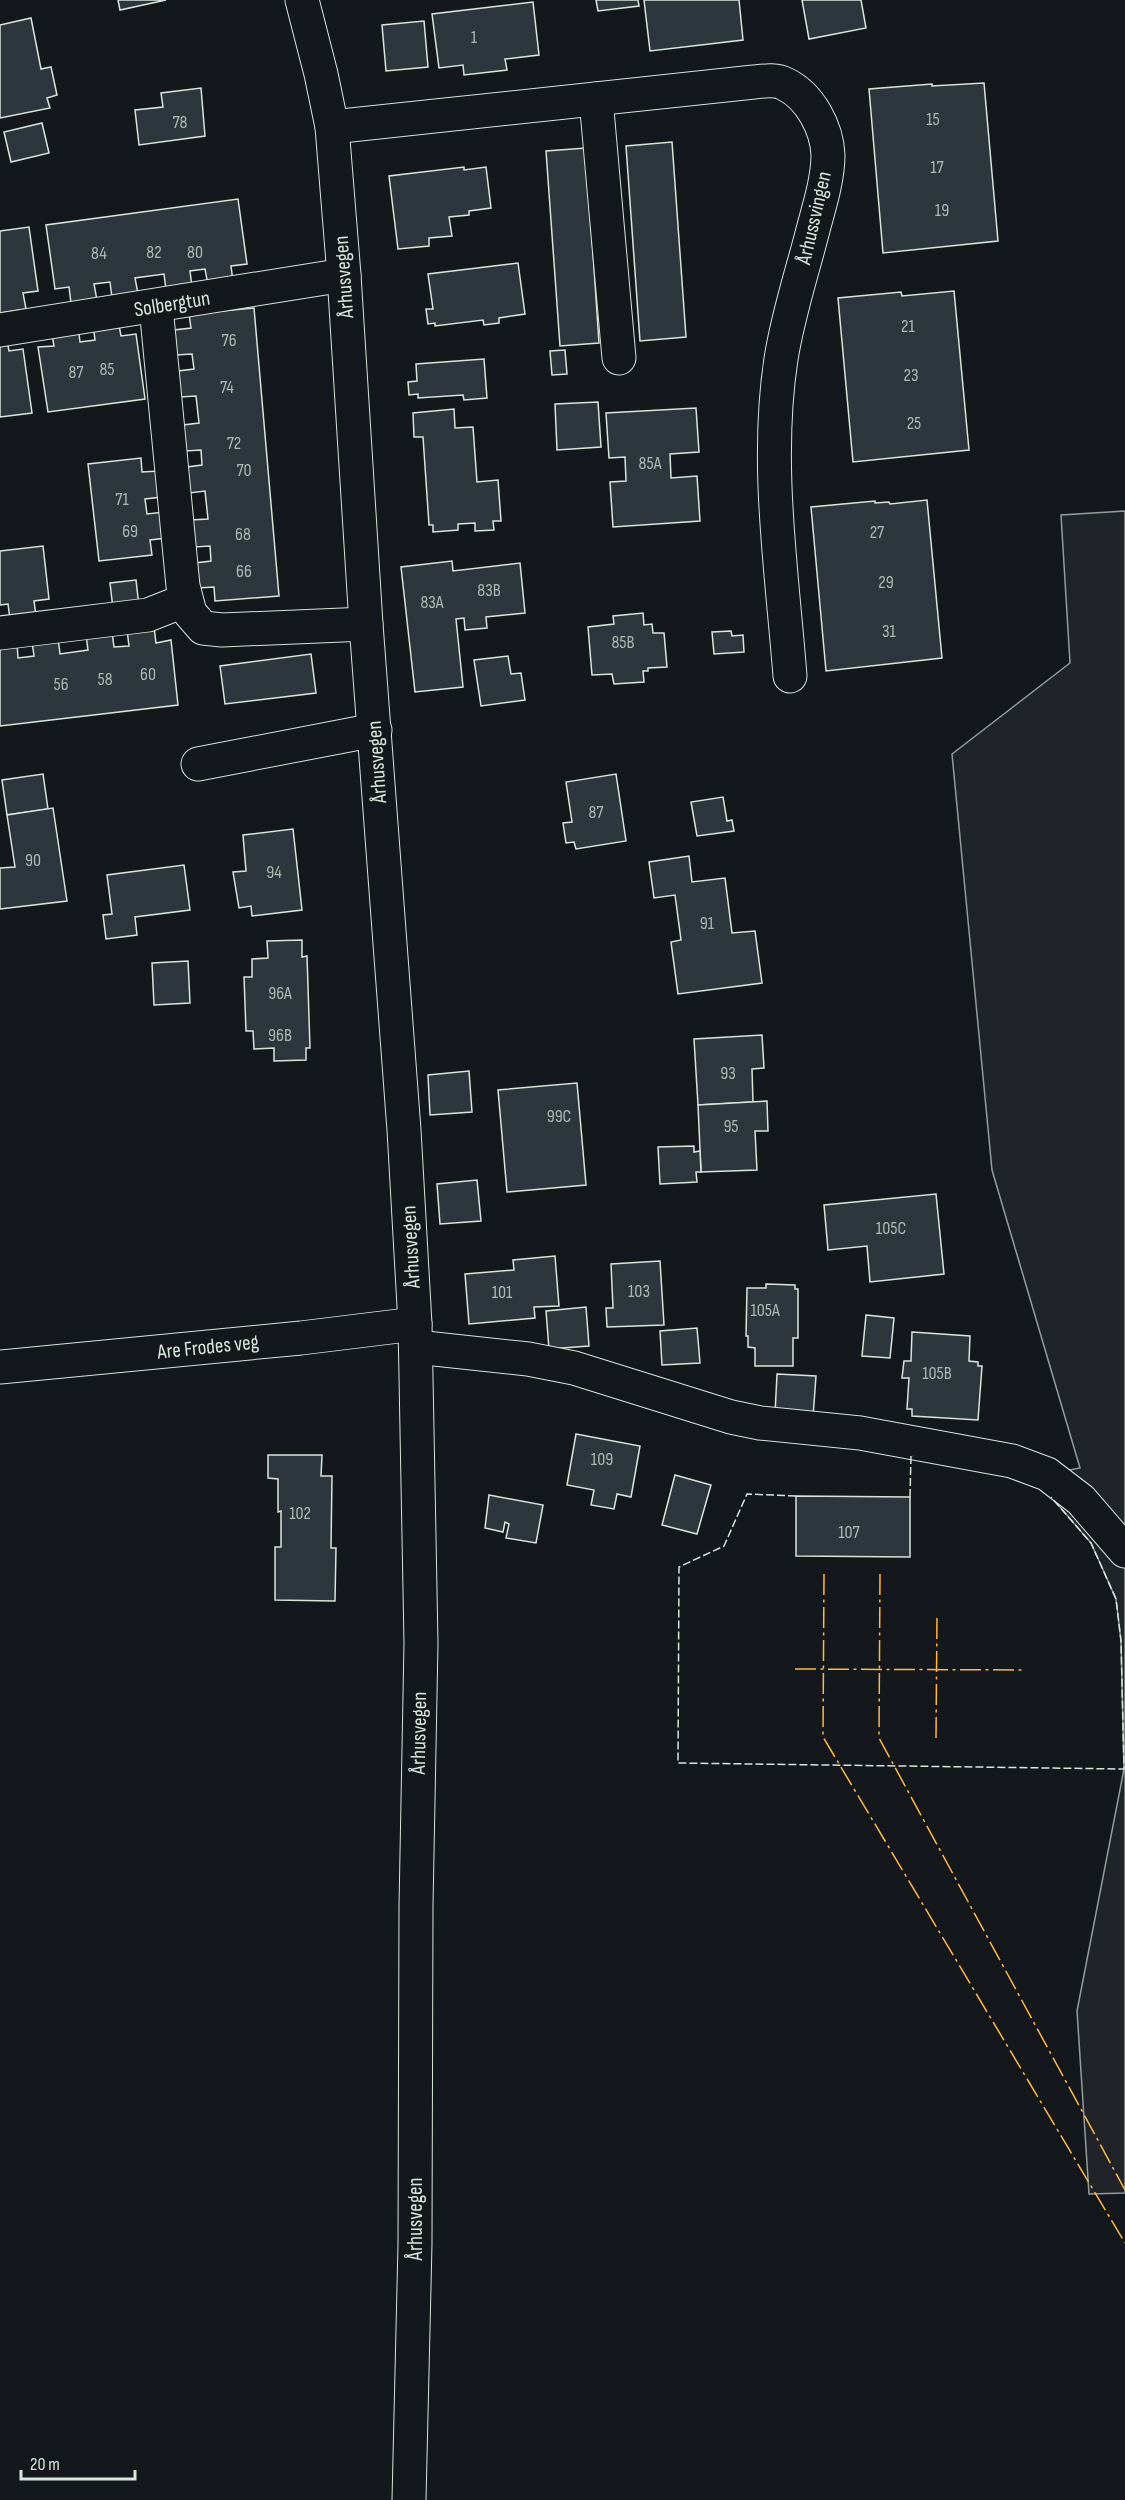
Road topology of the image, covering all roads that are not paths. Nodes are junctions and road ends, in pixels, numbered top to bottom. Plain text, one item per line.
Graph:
1 (302, 0) edge
2 (596, 99) junction
3 (332, 127) junction
4 (344, 274) junction
5 (156, 307) junction
6 (0, 330) edge
7 (619, 358) dead end
8 (186, 600) junction
9 (366, 624) junction
10 (0, 633) edge
11 (790, 676) dead end
12 (375, 730) junction
13 (198, 764) dead end
14 (415, 1335) junction
15 (0, 1367) edge
16 (1125, 1551) edge
17 (409, 2500) edge

1 - 3 street, Århusvegen
2 - 3 street, Århussvingen
2 - 7 street
2 - 11 street, Århussvingen
3 - 4 street, Århusvegen
4 - 5 street, Solbergtun
4 - 9 street, Århusvegen
5 - 6 street, Solbergtun
5 - 8 street
8 - 9 street
8 - 10 street
9 - 12 street, Århusvegen
12 - 13 street
12 - 14 street, Århusvegen
14 - 15 street, Are Frodes veg
14 - 16 street, Are Frodes veg
14 - 17 street, Århusvegen

